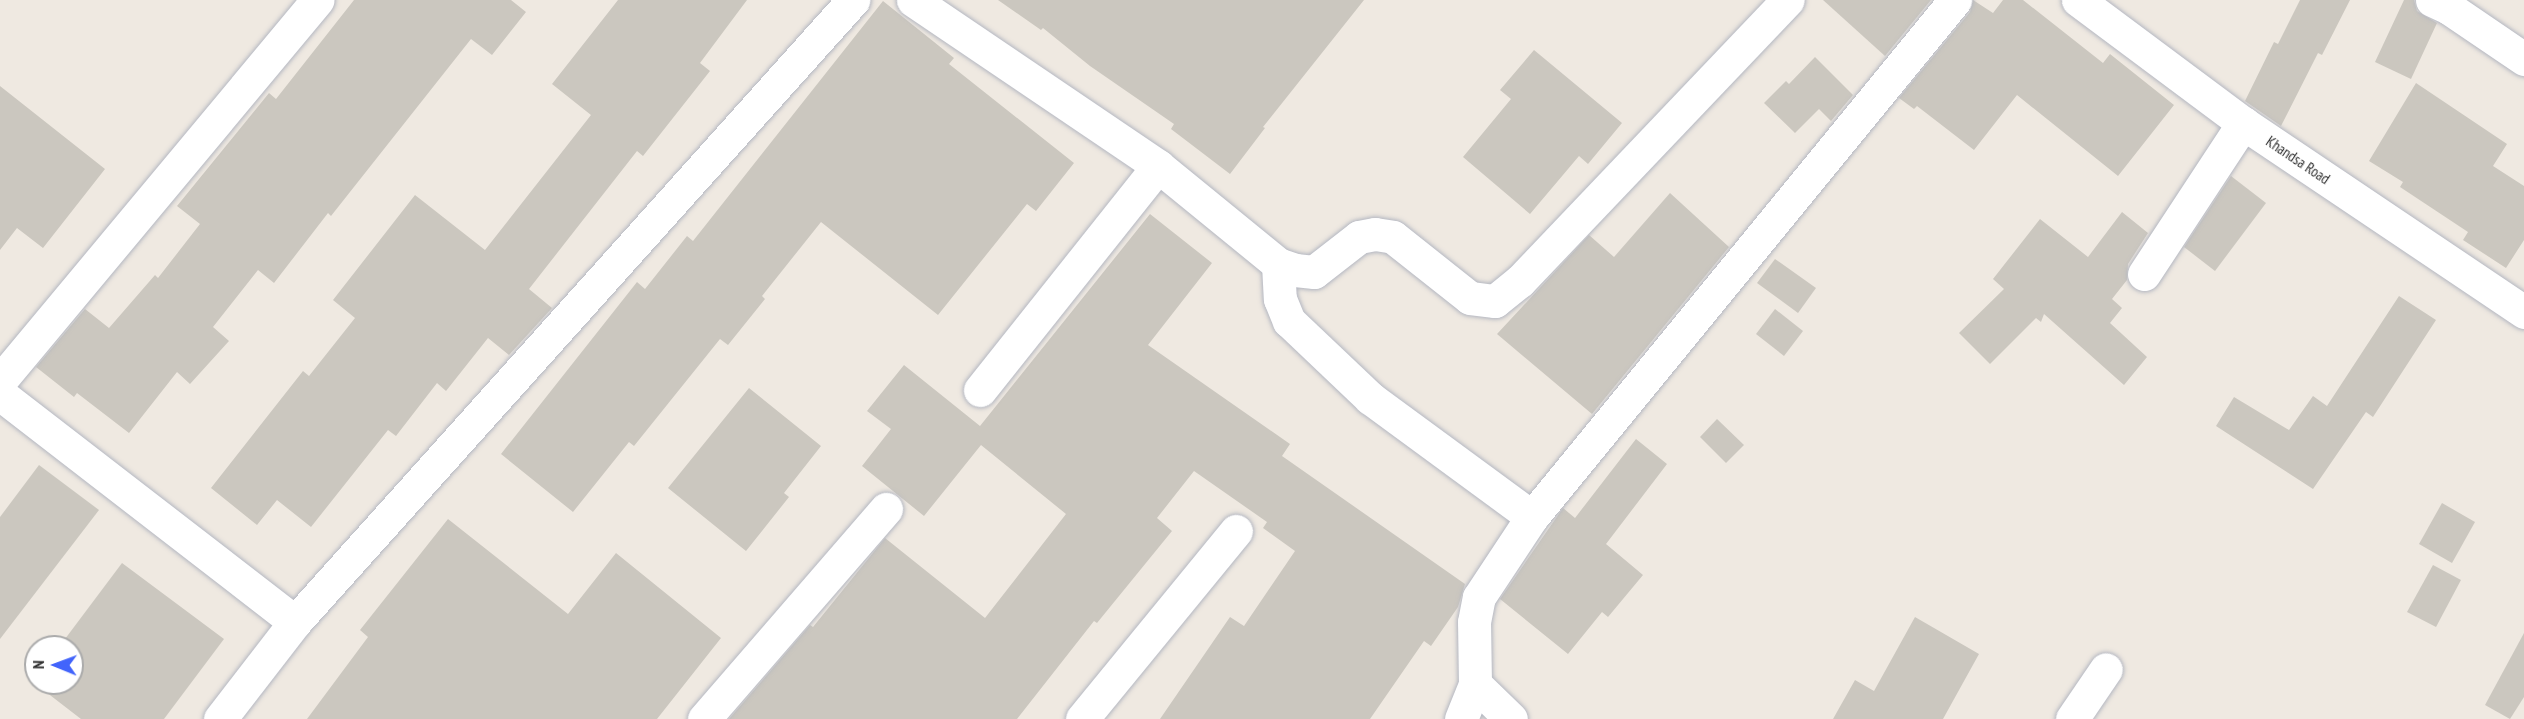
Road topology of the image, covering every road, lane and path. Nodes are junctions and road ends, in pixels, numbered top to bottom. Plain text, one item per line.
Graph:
1 (317, 0) edge
2 (853, 0) edge
3 (913, 0) edge
4 (1788, 0) edge
5 (1955, 0) edge
6 (2078, 0) edge
7 (2432, 0) edge
8 (2524, 59) edge
9 (2243, 123) junction
10 (1158, 166) junction
11 (1278, 264) junction
12 (2144, 274) dead end
13 (2524, 312) edge
14 (0, 381) edge
15 (980, 390) dead end
16 (0, 393) edge
17 (886, 509) dead end
18 (1532, 517) junction
19 (1236, 531) dead end
20 (295, 622) junction
21 (2106, 669) dead end
22 (1475, 684) junction
23 (220, 719) edge
24 (704, 719) edge
25 (1082, 719) edge
26 (1461, 719) edge
27 (1511, 719) edge
28 (2072, 719) edge

1 - 14 street
2 - 20 street
3 - 10 street
4 - 11 street
5 - 18 street
6 - 9 street, Khandsa Road
7 - 8 street
9 - 12 street
9 - 13 street, Khandsa Road
10 - 11 street
10 - 15 street
11 - 18 street
16 - 20 street
17 - 24 street
18 - 22 street
19 - 25 street
20 - 23 street
21 - 28 street
22 - 26 street
22 - 27 street

